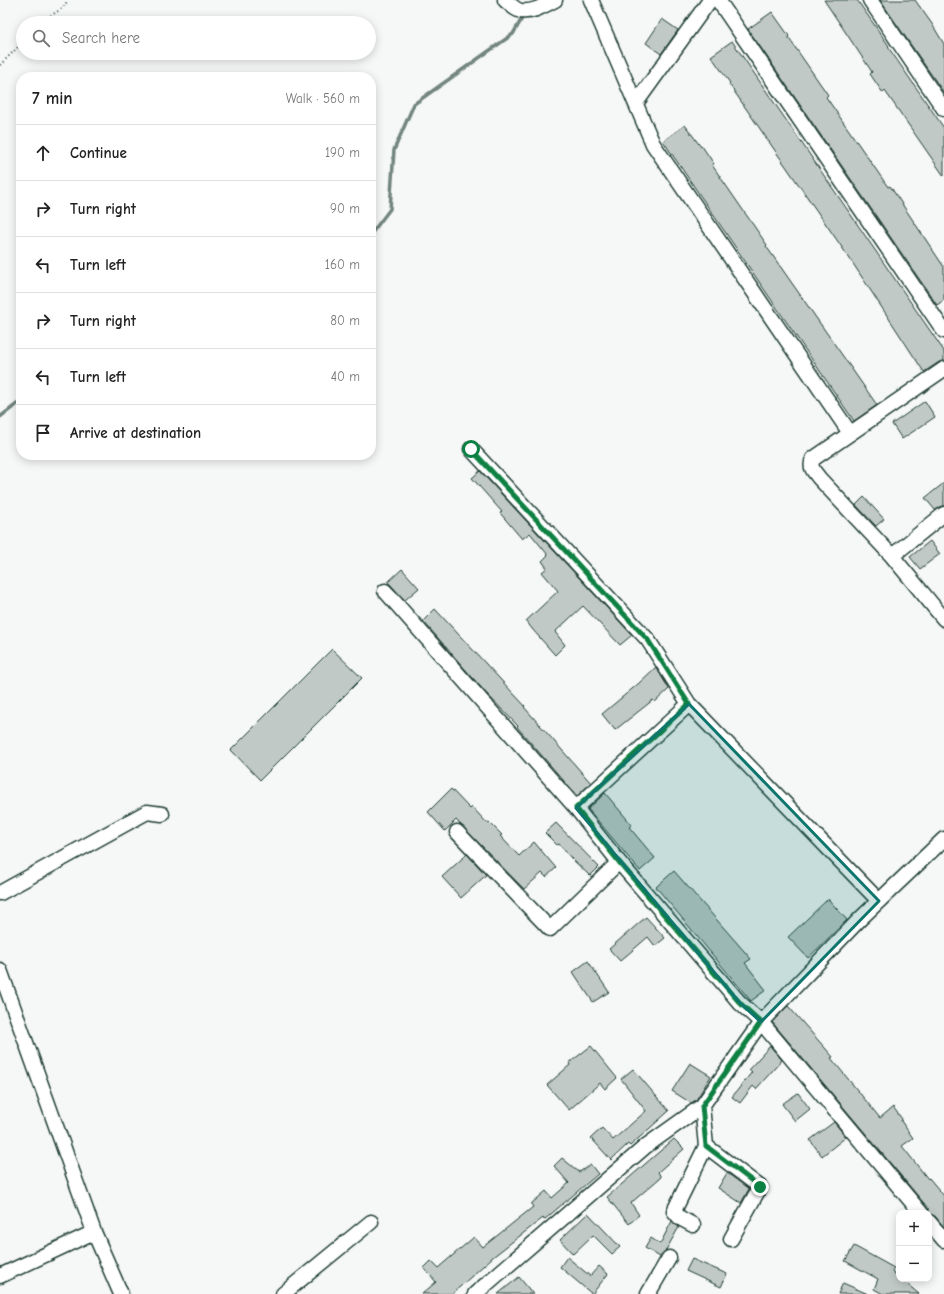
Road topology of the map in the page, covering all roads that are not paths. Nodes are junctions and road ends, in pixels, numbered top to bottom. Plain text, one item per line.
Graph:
1 (505, 0) edge
2 (555, 0) edge
3 (591, 0) edge
4 (710, 0) edge
5 (718, 0) edge
6 (870, 0) edge
7 (636, 103) junction
8 (944, 110) edge
9 (944, 331) edge
10 (944, 369) edge
11 (850, 433) junction
12 (471, 449) dead end
13 (944, 514) edge
14 (892, 556) junction
15 (385, 591) dead end
16 (944, 619) edge
17 (689, 704) junction
18 (576, 808) junction
19 (162, 814) dead end
20 (457, 832) dead end
21 (944, 839) edge
22 (619, 862) junction
23 (0, 893) edge
24 (879, 901) junction
25 (0, 970) edge
26 (761, 1022) junction
27 (702, 1106) junction
28 (706, 1146) junction
29 (918, 1210) edge
30 (371, 1222) dead end
31 (693, 1224) dead end
32 (932, 1226) edge
33 (94, 1232) junction
34 (731, 1239) dead end
35 (944, 1240) edge
36 (669, 1258) dead end
37 (0, 1276) edge
38 (121, 1294) edge
39 (283, 1294) edge
40 (475, 1294) edge
41 (648, 1294) edge

1 - 2 street
3 - 7 street
4 - 7 street
5 - 9 street
6 - 8 street
7 - 11 street
10 - 11 street
11 - 14 street
12 - 17 street
13 - 14 street
14 - 16 street
15 - 18 street
17 - 18 street
17 - 24 street
18 - 22 street
19 - 23 street
20 - 22 street
21 - 24 street
22 - 26 street
24 - 26 street
25 - 33 street
26 - 27 street
26 - 29 street
27 - 28 street
27 - 40 street
28 - 31 street
28 - 34 street
30 - 39 street
32 - 35 street
33 - 37 street
33 - 38 street
36 - 41 street

